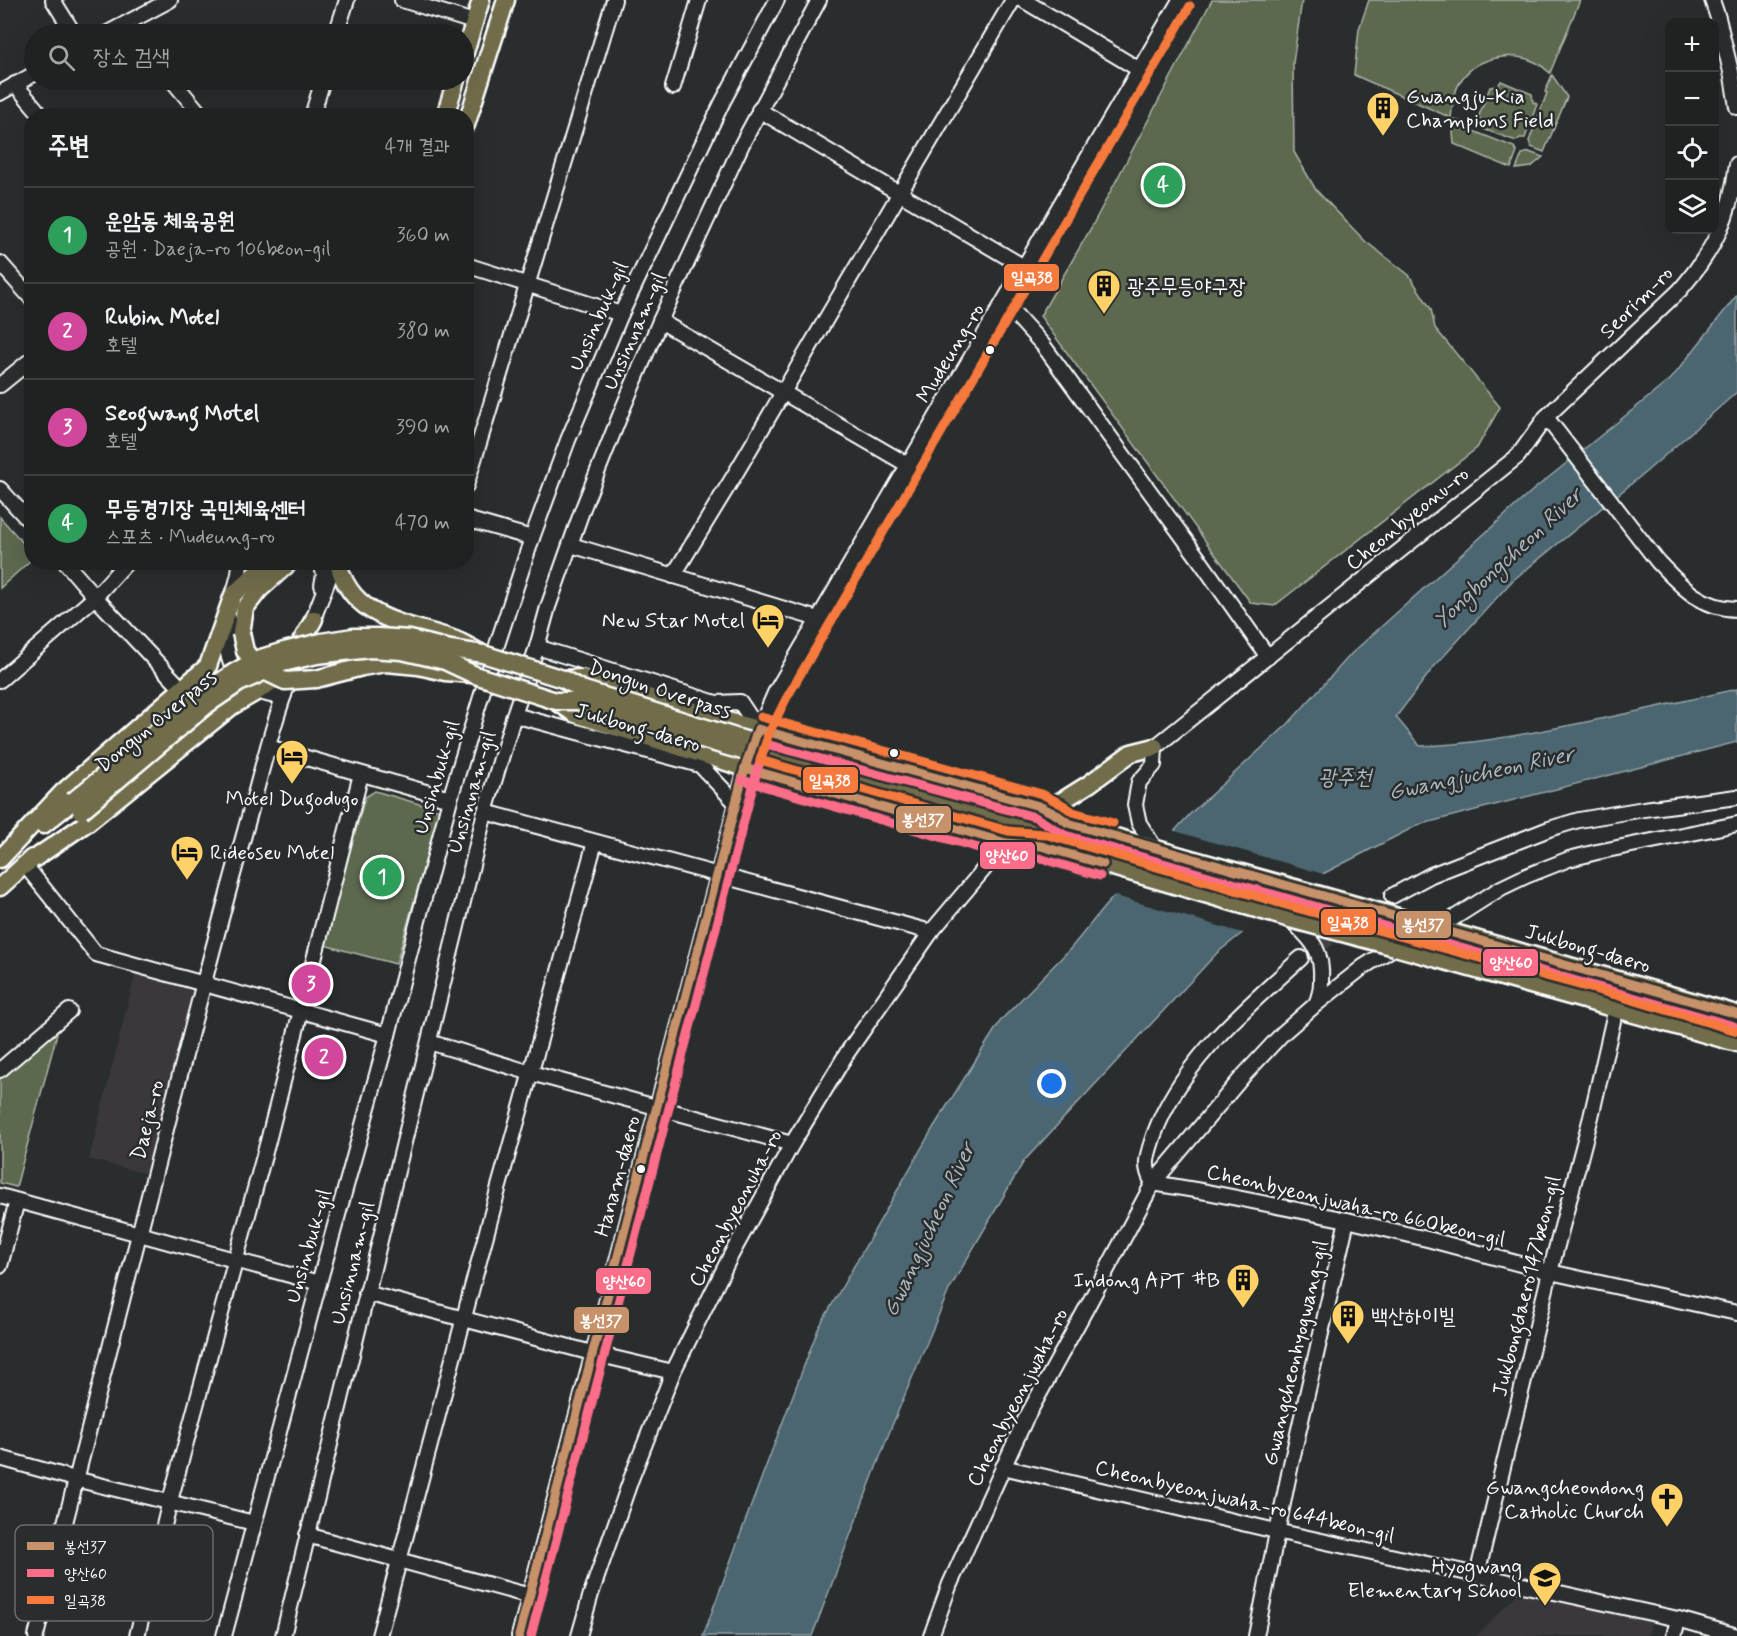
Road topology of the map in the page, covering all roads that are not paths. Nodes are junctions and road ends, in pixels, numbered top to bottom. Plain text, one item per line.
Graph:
1 (52, 0) edge
2 (170, 0) edge
3 (347, 0) edge
4 (402, 0) edge
5 (481, 0) edge
6 (506, 0) edge
7 (614, 0) edge
8 (699, 0) edge
9 (777, 0) edge
10 (819, 0) edge
11 (1013, 0) edge
12 (1023, 0) edge
13 (1180, 0) edge
14 (1712, 0) edge
15 (474, 22) joint
16 (68, 24) edge
17 (136, 24) edge
18 (339, 24) edge
19 (1140, 70) junction
20 (24, 79) edge
21 (15, 84) junction
22 (673, 87) dead end
23 (180, 90) edge
24 (320, 90) edge
25 (453, 90) edge
26 (0, 93) edge
27 (1737, 106) edge
28 (35, 108) edge
29 (195, 108) edge
30 (314, 108) edge
31 (447, 108) edge
32 (471, 108) edge
33 (759, 110) junction
34 (1737, 164) edge
35 (899, 193) junction
36 (0, 263) edge
37 (1024, 267) junction
38 (474, 268) edge
39 (527, 284) junction
40 (24, 290) edge
41 (1004, 302) junction
42 (621, 314) junction
43 (660, 321) junction
44 (24, 365) edge
45 (0, 385) edge
46 (782, 393) junction
47 (1546, 417) junction
48 (474, 460) edge
49 (908, 465) junction
50 (0, 489) edge
51 (24, 516) edge
52 (474, 521) edge
53 (532, 538) junction
54 (571, 545) junction
55 (72, 570) edge
56 (120, 570) edge
57 (239, 570) edge
58 (260, 570) edge
59 (281, 570) edge
60 (323, 570) edge
61 (334, 570) edge
62 (340, 570) edge
63 (673, 576) junction
64 (233, 595) junction
65 (95, 597) junction
66 (1737, 609) edge
67 (314, 619) junction
68 (818, 619) junction
69 (537, 647) junction
70 (483, 654) junction
71 (1268, 657) junction
72 (476, 675) junction
73 (0, 680) edge
74 (564, 680) junction
75 (182, 689) junction
76 (258, 691) junction
77 (284, 695) junction
78 (556, 701) junction
79 (514, 715) junction
80 (758, 729) junction
81 (268, 747) junction
82 (1155, 747) junction
83 (745, 768) junction
84 (361, 774) junction
85 (1737, 797) edge
86 (450, 799) junction
87 (736, 804) junction
88 (77, 806) junction
89 (1039, 806) junction
90 (485, 812) junction
91 (1068, 823) junction
92 (1737, 824) edge
93 (595, 842) junction
94 (1006, 843) junction
95 (1041, 846) junction
96 (1155, 848) junction
97 (0, 860) edge
98 (25, 865) junction
99 (719, 874) junction
100 (0, 887) edge
101 (1392, 896) tunnel mouth
102 (1290, 919) junction
103 (1432, 926) junction
104 (931, 932) junction
105 (1395, 947) junction
106 (1302, 958) tunnel mouth
107 (203, 983) junction
108 (1314, 1005) junction
109 (1616, 1008) junction
110 (301, 1010) junction
111 (69, 1011) dead end
112 (1737, 1014) edge
113 (388, 1035) junction
114 (429, 1042) junction
115 (1737, 1043) edge
116 (0, 1070) edge
117 (531, 1073) junction
118 (656, 1108) junction
119 (792, 1144) junction
120 (1153, 1183) junction
121 (0, 1196) edge
122 (17, 1201) junction
123 (1347, 1220) junction
124 (140, 1234) junction
125 (236, 1259) junction
126 (0, 1266) edge
127 (1550, 1272) junction
128 (319, 1283) junction
129 (366, 1293) junction
130 (1737, 1313) edge
131 (464, 1318) junction
132 (592, 1353) junction
133 (674, 1372) junction
134 (0, 1458) edge
135 (1003, 1467) junction
136 (75, 1479) junction
137 (170, 1501) junction
138 (254, 1523) junction
139 (64, 1525) edge
140 (164, 1525) edge
141 (1276, 1532) junction
142 (307, 1535) junction
143 (400, 1560) junction
144 (1478, 1575) junction
145 (530, 1596) junction
146 (1678, 1619) junction
147 (40, 1621) edge
148 (141, 1621) edge
149 (36, 1636) edge
150 (137, 1636) edge
151 (224, 1636) edge
152 (283, 1636) edge
153 (379, 1636) edge
154 (519, 1636) edge
155 (579, 1636) edge
156 (931, 1636) edge
157 (1256, 1636) edge
158 (1674, 1636) edge
159 (1737, 1636) edge

1 - 16 street
2 - 17 street
3 - 18 street
4 - 15 street
5 - 15 main road
6 - 32 main road
7 - 39 street
8 - 22 street
9 - 42 street, Unsinbuk-gil
10 - 33 street, Unsinnam-gil
11 - 35 street
12 - 19 street
13 - 19 street, Mudeung-ro
14 - 27 street
19 - 37 street, Mudeung-ro
20 - 21 street
21 - 26 street
21 - 28 street
23 - 29 street
24 - 30 street
25 - 31 main road
33 - 35 street
33 - 43 street, Unsinnam-gil
34 - 47 street, Seorim-ro
35 - 37 street
35 - 46 street
36 - 40 street
37 - 41 street, Mudeung-ro
38 - 39 street
39 - 42 street
39 - 48 street
41 - 49 street, Mudeung-ro
41 - 71 street
42 - 53 street, Unsinbuk-gil
43 - 46 street
43 - 54 street, Unsinnam-gil
44 - 45 street
46 - 49 street
46 - 63 street
47 - 66 street
47 - 71 street, Cheonbyeonu-ro
49 - 68 street, Mudeung-ro
50 - 51 street
52 - 53 street
53 - 86 street, Unsinbuk-gil
54 - 63 street
54 - 69 street, Unsinnam-gil
55 - 65 street
56 - 65 street
57 - 64 street
58 - 64 main road
59 - 72 main road, Dongun Overpass, bridge
60 - 67 street
61 - 67 street
62 - 70 main road, Dongun Overpass
63 - 68 street
64 - 75 main road
64 - 76 street
65 - 73 street
65 - 75 street
67 - 76 main road
67 - 77 street, Daeja-ro
68 - 80 street, Mudeung-ro
69 - 79 street, Unsinnam-gil
69 - 80 street
70 - 74 main road, Dongun Overpass, bridge
70 - 88 main road, Dongun Overpass, bridge
71 - 82 street, Cheonbyeonu-ro
72 - 78 main road, Dongun Overpass, bridge
72 - 88 main road, Dongun Overpass, bridge
74 - 80 main road
74 - 91 main road, Dongun Overpass, bridge
75 - 97 main road
76 - 77 street
76 - 98 main road
77 - 81 street, Daeja-ro
78 - 83 main road
78 - 95 main road, Dongun Overpass, bridge
79 - 87 street, Jukbong-daero
79 - 90 street, Unsinnam-gil
80 - 83 street, Hanam-daero
80 - 89 main road
81 - 84 street
81 - 107 street, Daeja-ro
82 - 89 main road
82 - 96 street
83 - 87 street, Hanam-daero
83 - 94 main road
84 - 86 street
84 - 110 street
85 - 101 street
86 - 113 street, Unsinbuk-gil
87 - 99 street, Hanam-daero
88 - 97 main road
88 - 98 main road
89 - 91 main road
90 - 93 street
90 - 114 street, Unsinnam-gil
91 - 96 main road, Jukbong-daero
92 - 103 street
93 - 99 street
93 - 117 street
94 - 95 main road
94 - 104 street, Cheonbyeonuha-ro
95 - 102 main road, bridge
96 - 103 main road, Jukbong-daero, bridge
98 - 100 main road
98 - 107 street
99 - 104 street
99 - 118 street, Hanam-daero
102 - 105 main road, bridge
102 - 108 street
103 - 112 main road, Jukbong-daero
104 - 119 street, Cheonbyeonuha-ro
105 - 108 street, Cheonbyeonjwaha-ro
105 - 109 main road
106 - 120 street
107 - 110 street
107 - 124 street, Daeja-ro
108 - 120 street, Cheonbyeonjwaha-ro
109 - 115 main road
109 - 127 street, Jukbongdaero147beon-gil
110 - 113 street
110 - 125 street
111 - 116 street
113 - 128 street, Unsinbuk-gil
114 - 117 street
114 - 129 street, Unsinnam-gil
117 - 118 street
117 - 131 street
118 - 119 street
118 - 132 street, Hanam-daero
119 - 133 street, Cheonbyeonuha-ro
120 - 123 street, Cheonbyeonjwaha-ro 660beon-gil
120 - 135 street, Cheonbyeonjwaha-ro
121 - 122 street
122 - 124 street
122 - 126 street
123 - 127 street, Cheonbyeonjwaha-ro 660beon-gil
123 - 141 street, Gwangcheonhyogwang-gil
124 - 125 street
124 - 136 street, Daeja-ro
125 - 128 street
125 - 137 street
127 - 130 street, Cheonbyeonjwaha-ro 660beon-gil
127 - 144 street, Jukbongdaero147beon-gil
128 - 138 street, Unsinbuk-gil
129 - 131 street
129 - 142 street, Unsinnam-gil
131 - 132 street
131 - 143 street
132 - 133 street
132 - 145 street, Hanam-daero
133 - 155 street, Cheonbyeonuha-ro
134 - 136 street
135 - 141 street, Cheonbyeonjwaha-ro 644beon-gil
135 - 156 street, Cheonbyeonjwaha-ro
136 - 137 street
136 - 139 street, Daeja-ro
137 - 138 street
137 - 140 street
138 - 151 street, Unsinbuk-gil
141 - 144 street, Cheonbyeonjwaha-ro 644beon-gil
141 - 157 street, Gwangcheonhyogwang-gil
142 - 143 street
142 - 152 street, Unsinnam-gil
143 - 145 street
143 - 153 street
144 - 146 street, Cheonbyeonjwaha-ro 644beon-gil
145 - 154 street, Hanam-daero
146 - 158 street
146 - 159 street, Cheonbyeonjwaha-ro 644beon-gil
147 - 149 street, Daeja-ro
148 - 150 street

